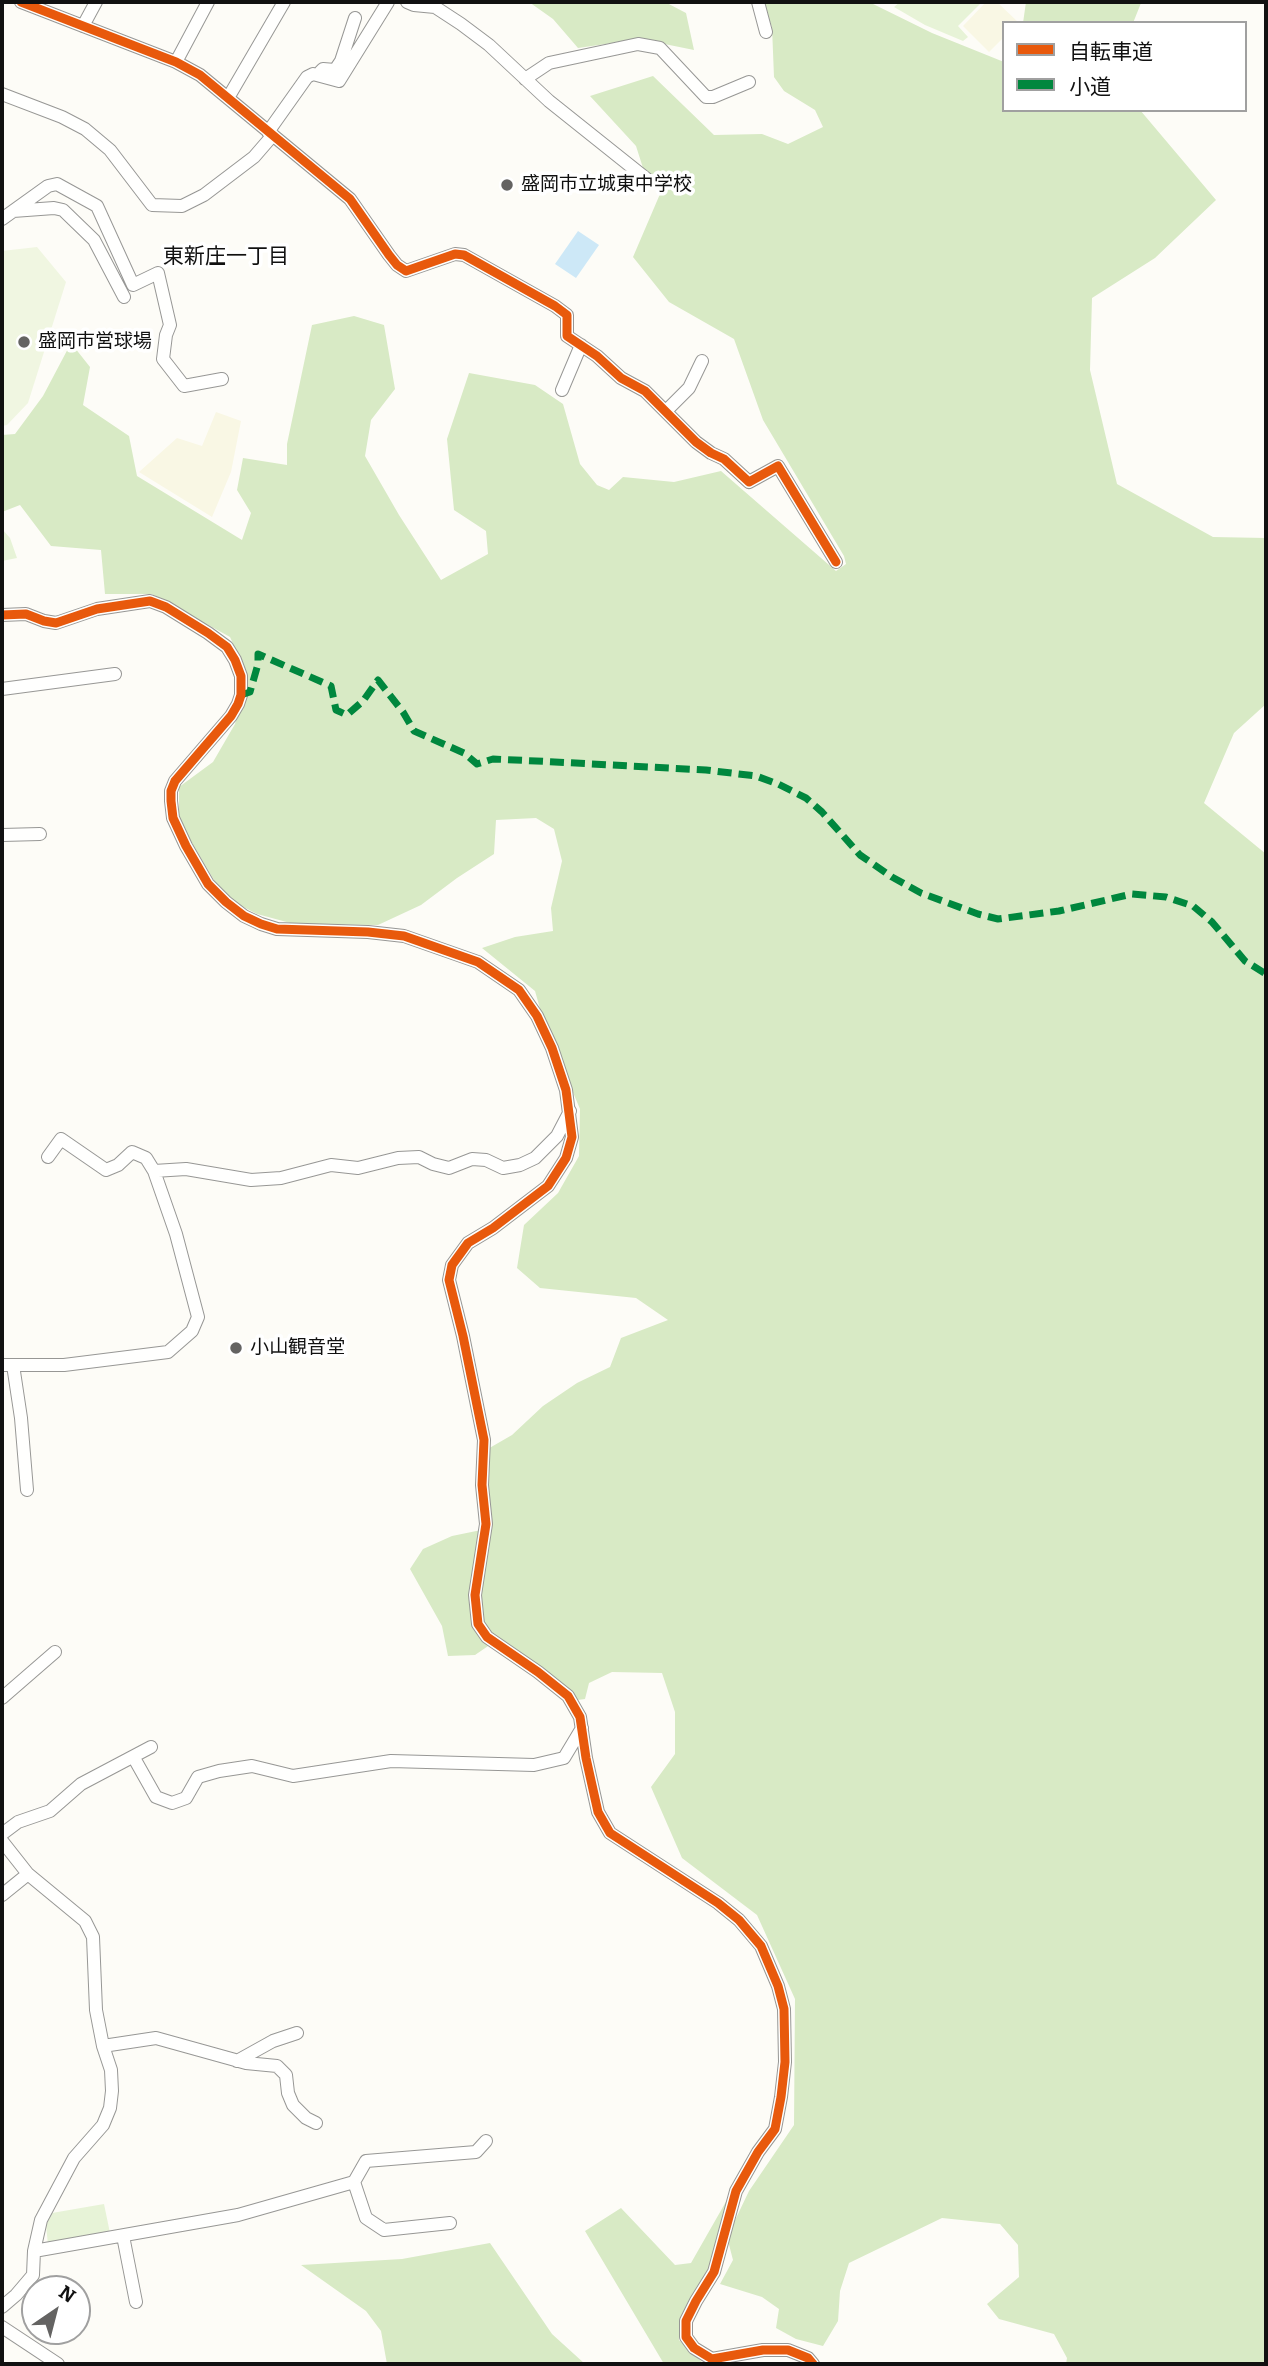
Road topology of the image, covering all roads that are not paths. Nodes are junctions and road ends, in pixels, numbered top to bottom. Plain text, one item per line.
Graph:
1 (96, 2) edge
2 (208, 2) edge
3 (284, 2) edge
4 (388, 2) edge
5 (407, 2) edge
6 (758, 2) edge
7 (27, 3) edge
8 (355, 18) dead end
9 (83, 26) junction
10 (766, 32) dead end
11 (176, 62) junction
12 (318, 75) junction
13 (526, 79) junction
14 (749, 82) dead end
15 (2, 94) edge
16 (228, 98) junction
17 (270, 133) junction
18 (648, 180) dead end
19 (7, 215) edge
20 (124, 297) dead end
21 (581, 345) junction
22 (702, 361) dead end
23 (222, 379) dead end
24 (562, 390) dead end
25 (666, 411) junction
26 (836, 562) dead end
27 (2, 615) edge
28 (115, 674) dead end
29 (2, 689) edge
30 (40, 834) dead end
31 (2, 835) edge
32 (570, 1111) junction
33 (48, 1157) dead end
34 (154, 1171) junction
35 (7, 1365) edge
36 (27, 1490) dead end
37 (55, 1652) dead end
38 (2, 1698) edge
39 (582, 1728) junction
40 (152, 1747) dead end
41 (134, 1758) junction
42 (2, 1834) edge
43 (2, 1842) edge
44 (28, 1874) junction
45 (2, 1895) edge
46 (297, 2033) dead end
47 (103, 2046) junction
48 (237, 2061) junction
49 (316, 2123) dead end
50 (486, 2141) dead end
51 (354, 2182) junction
52 (450, 2223) dead end
53 (123, 2236) junction
54 (34, 2251) junction
55 (136, 2302) dead end
56 (2, 2307) edge
57 (2, 2327) edge
58 (58, 2364) edge
59 (813, 2364) edge

1 - 9 street
2 - 11 street
3 - 16 street
4 - 12 street
5 - 13 street
6 - 10 street
7 - 9 street
8 - 12 street
9 - 11 street
11 - 16 street
12 - 17 street
13 - 14 street
13 - 18 street
15 - 17 street
16 - 17 street
17 - 21 street
19 - 20 street
19 - 23 street
21 - 24 street
21 - 25 street
22 - 25 street
25 - 26 street
27 - 32 street
28 - 29 street
30 - 31 street
32 - 34 street
32 - 39 street
33 - 34 street
34 - 35 street
35 - 36 street
37 - 38 street
39 - 41 street
39 - 59 street
40 - 41 street
41 - 42 street
43 - 44 street
44 - 45 street
44 - 47 street
46 - 48 street
47 - 48 street
47 - 54 street
48 - 49 street
50 - 51 street
51 - 52 street
51 - 53 street
53 - 54 street
53 - 55 street
54 - 56 street
57 - 58 street

